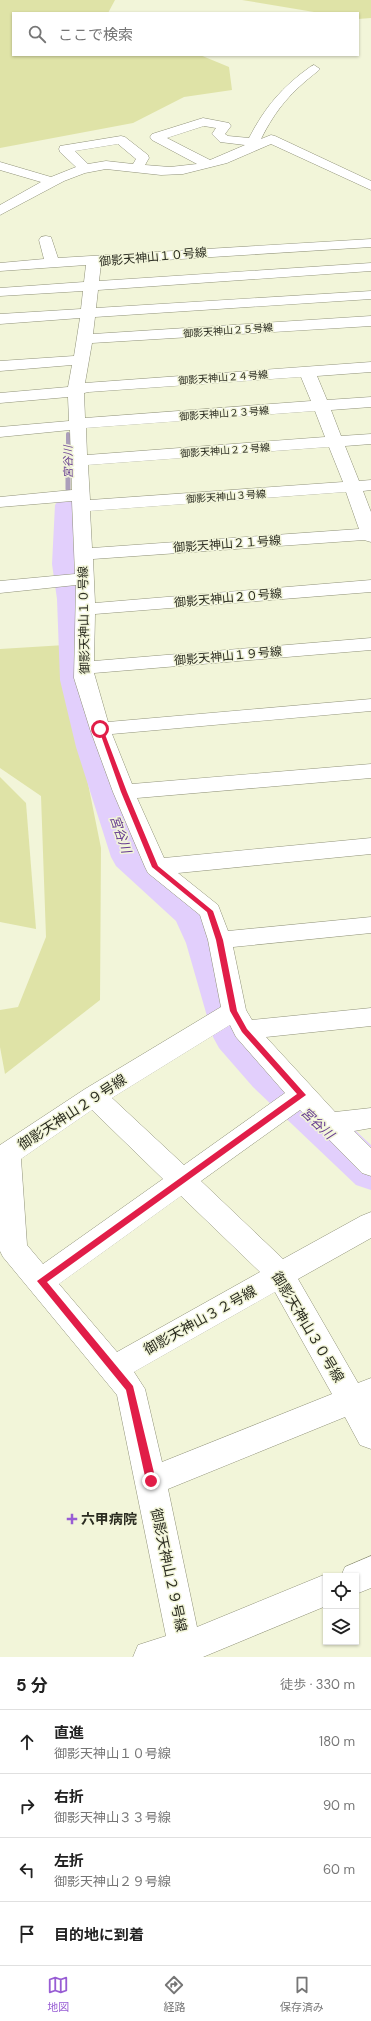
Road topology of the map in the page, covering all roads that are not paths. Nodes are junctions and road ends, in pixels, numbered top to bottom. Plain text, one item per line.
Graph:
1 (314, 69) dead end
2 (251, 145) junction
3 (208, 164) junction
4 (0, 166) edge
5 (137, 168) junction
6 (86, 169) junction
7 (54, 182) junction
8 (371, 186) edge
9 (0, 211) edge
10 (46, 240) dead end
11 (371, 243) edge
12 (94, 260) junction
13 (52, 263) junction
14 (0, 267) edge
15 (371, 267) edge
16 (91, 286) junction
17 (0, 292) edge
18 (371, 294) edge
19 (87, 313) junction
20 (0, 319) edge
21 (371, 321) edge
22 (85, 339) junction
23 (81, 360) junction
24 (0, 366) edge
25 (371, 367) edge
26 (307, 371) junction
27 (76, 390) junction
28 (0, 398) edge
29 (371, 402) edge
30 (320, 406) junction
31 (76, 425) junction
32 (0, 432) edge
33 (371, 439) edge
34 (336, 441) junction
35 (79, 461) junction
36 (371, 485) edge
37 (353, 486) junction
38 (81, 501) junction
39 (0, 502) edge
40 (371, 535) edge
41 (83, 554) junction
42 (83, 579) junction
43 (371, 586) edge
44 (3, 587) edge
45 (86, 609) junction
46 (371, 644) edge
47 (84, 668) junction
48 (371, 705) edge
49 (100, 729) junction
50 (371, 771) edge
51 (124, 792) junction
52 (371, 846) edge
53 (156, 867) junction
54 (371, 925) edge
55 (220, 940) junction
56 (371, 1017) edge
57 (231, 1019) junction
58 (94, 1096) junction
59 (295, 1100) junction
60 (371, 1118) edge
61 (329, 1123) junction
62 (371, 1165) edge
63 (183, 1180) junction
64 (371, 1224) edge
65 (280, 1274) junction
66 (41, 1281) junction
67 (113, 1369) junction
68 (361, 1396) edge
69 (371, 1435) edge
70 (151, 1481) junction
71 (371, 1572) edge
72 (359, 1577) edge
73 (323, 1591) edge
74 (185, 1653) edge
75 (150, 1657) edge

1 - 2 street
2 - 3 street
2 - 3 street
2 - 8 street
3 - 5 street
4 - 7 street
5 - 6 street
5 - 6 street
6 - 7 street
7 - 9 street
10 - 13 street
11 - 12 street, 御影天神山１０号線
12 - 13 street
12 - 16 street, 御影天神山１０号線
13 - 14 street
15 - 16 street
16 - 17 street
16 - 19 street, 御影天神山１０号線
18 - 19 street
19 - 20 street
19 - 22 street, 御影天神山１０号線
21 - 22 street, 御影天神山２５号線
22 - 23 street, 御影天神山１０号線
23 - 24 street
23 - 27 street, 御影天神山１０号線
25 - 26 street, 御影天神山２４号線
26 - 27 street, 御影天神山２４号線
26 - 30 street
27 - 28 street, 御影天神山２４号線
27 - 31 street, 御影天神山１０号線
29 - 30 street, 御影天神山２３号線
30 - 31 street, 御影天神山２３号線
30 - 34 street
31 - 32 street, 御影天神山２３号線
31 - 35 street, 御影天神山１０号線
33 - 34 street, 御影天神山２２号線
34 - 35 street, 御影天神山２２号線
34 - 37 street
35 - 38 street, 御影天神山１０号線
36 - 37 street, 御影天神山３号線
37 - 38 street, 御影天神山３号線
37 - 40 street
38 - 39 street, 御影天神山３号線
38 - 41 street, 御影天神山１０号線
40 - 41 street, 御影天神山２１号線
41 - 42 street, 御影天神山１０号線
42 - 44 street
42 - 45 street, 御影天神山１０号線
43 - 45 street, 御影天神山２０号線
45 - 47 street, 御影天神山１０号線
46 - 47 street, 御影天神山１９号線
47 - 49 street, 御影天神山１０号線
48 - 49 street
49 - 51 street, 御影天神山１０号線
50 - 51 street
51 - 53 street, 御影天神山１０号線
52 - 53 street
53 - 55 street, 御影天神山１０号線
54 - 55 street
55 - 57 street, 御影天神山１０号線
56 - 57 street
57 - 58 street, 御影天神山２９号線
57 - 59 street
58 - 63 street, 御影天神山３０号線
58 - 66 street, 御影天神山２９号線
59 - 61 street
59 - 63 street
60 - 61 street
61 - 62 street
63 - 65 street, 御影天神山３０号線
63 - 66 street
64 - 65 street, 御影天神山３２号線
65 - 67 street, 御影天神山３２号線
65 - 68 street, 御影天神山３０号線
66 - 67 street, 御影天神山２９号線
67 - 70 street, 御影天神山２９号線
68 - 69 street, 御影天神山３０号線
68 - 70 street
70 - 74 street, 御影天神山２９号線
71 - 72 street
73 - 74 street
74 - 75 street

